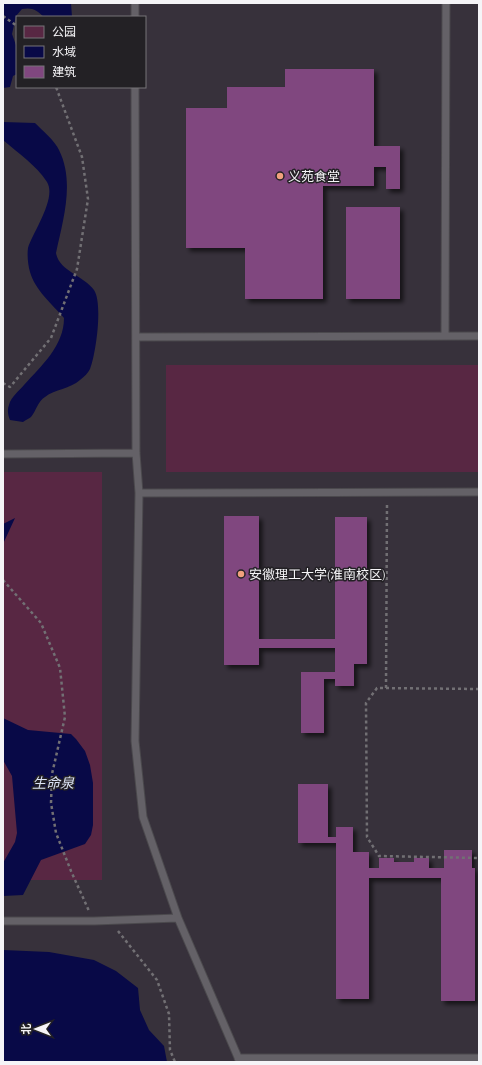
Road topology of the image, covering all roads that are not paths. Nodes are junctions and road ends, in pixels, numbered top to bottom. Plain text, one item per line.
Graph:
1 (135, 3) edge
2 (446, 3) edge
3 (135, 16) edge
4 (136, 88) edge
5 (445, 336) junction
6 (479, 336) edge
7 (136, 337) junction
8 (136, 453) junction
9 (3, 454) edge
10 (479, 492) edge
11 (140, 493) junction
12 (178, 918) junction
13 (3, 921) edge
14 (479, 1058) edge
15 (239, 1060) edge

1 - 3 lane
2 - 5 lane
4 - 7 lane
5 - 6 lane
5 - 7 lane
7 - 8 lane
8 - 9 lane
8 - 11 lane
10 - 11 lane
11 - 12 lane
12 - 13 lane
12 - 15 lane
14 - 15 lane

